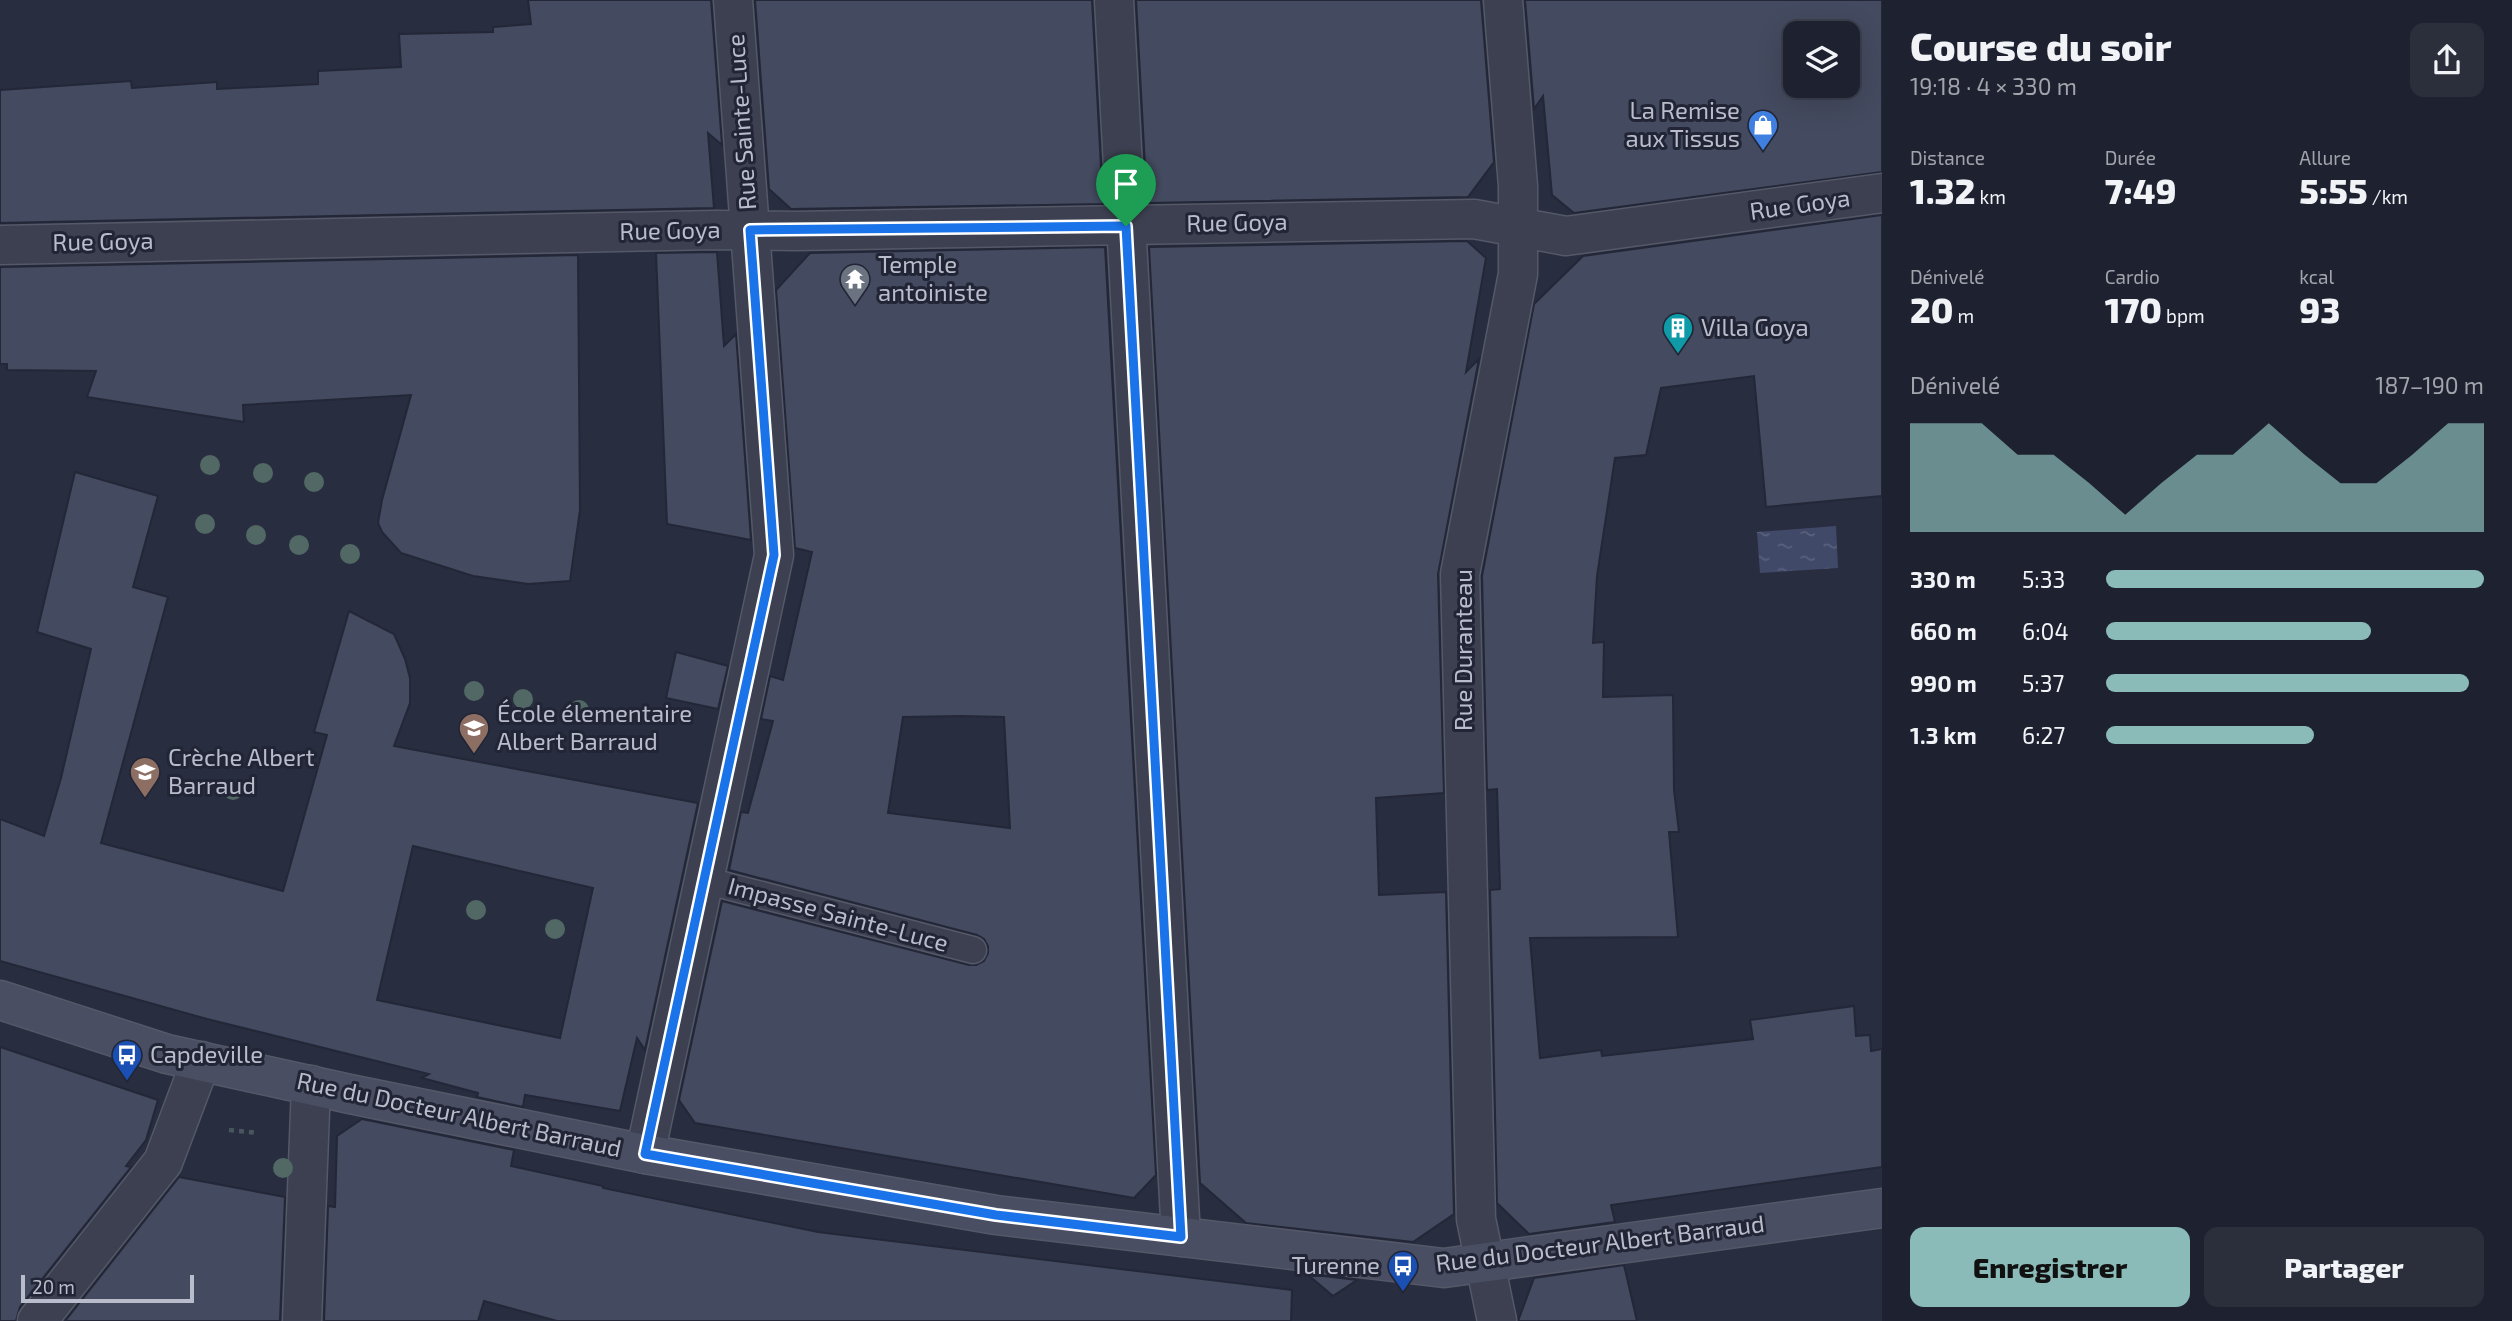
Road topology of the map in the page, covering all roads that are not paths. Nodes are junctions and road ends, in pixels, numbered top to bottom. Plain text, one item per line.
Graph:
1 (733, 0) edge
2 (1114, 0) edge
3 (1503, 0) edge
4 (1882, 193) edge
5 (1126, 226) junction
6 (1518, 228) junction
7 (750, 230) junction
8 (0, 244) edge
9 (704, 880) junction
10 (973, 950) dead end
11 (0, 1000) edge
12 (201, 1061) junction
13 (311, 1086) junction
14 (645, 1154) junction
15 (1882, 1208) edge
16 (1181, 1237) junction
17 (1484, 1262) junction
18 (37, 1321) edge
19 (302, 1321) edge
20 (1497, 1321) edge

1 - 7 street, Rue Sainte-Luce
2 - 5 street
3 - 6 street, Rue Duranteau
4 - 6 street, Rue Goya
5 - 6 street, Rue Goya
5 - 7 street, Rue Goya
5 - 16 street
6 - 17 street, Rue Duranteau
7 - 8 street, Rue Goya
7 - 9 street, Rue Sainte-Luce
9 - 10 lane, Impasse Sainte-Luce
9 - 14 street, Rue Sainte-Luce
11 - 12 street, Rue du Docteur Albert Barraud
12 - 13 street, Rue du Docteur Albert Barraud
12 - 18 street
13 - 14 street, Rue du Docteur Albert Barraud
13 - 19 street
14 - 16 street, Rue du Docteur Albert Barraud
15 - 17 street, Rue du Docteur Albert Barraud
16 - 17 street, Rue du Docteur Albert Barraud
17 - 20 street, Rue Duranteau

